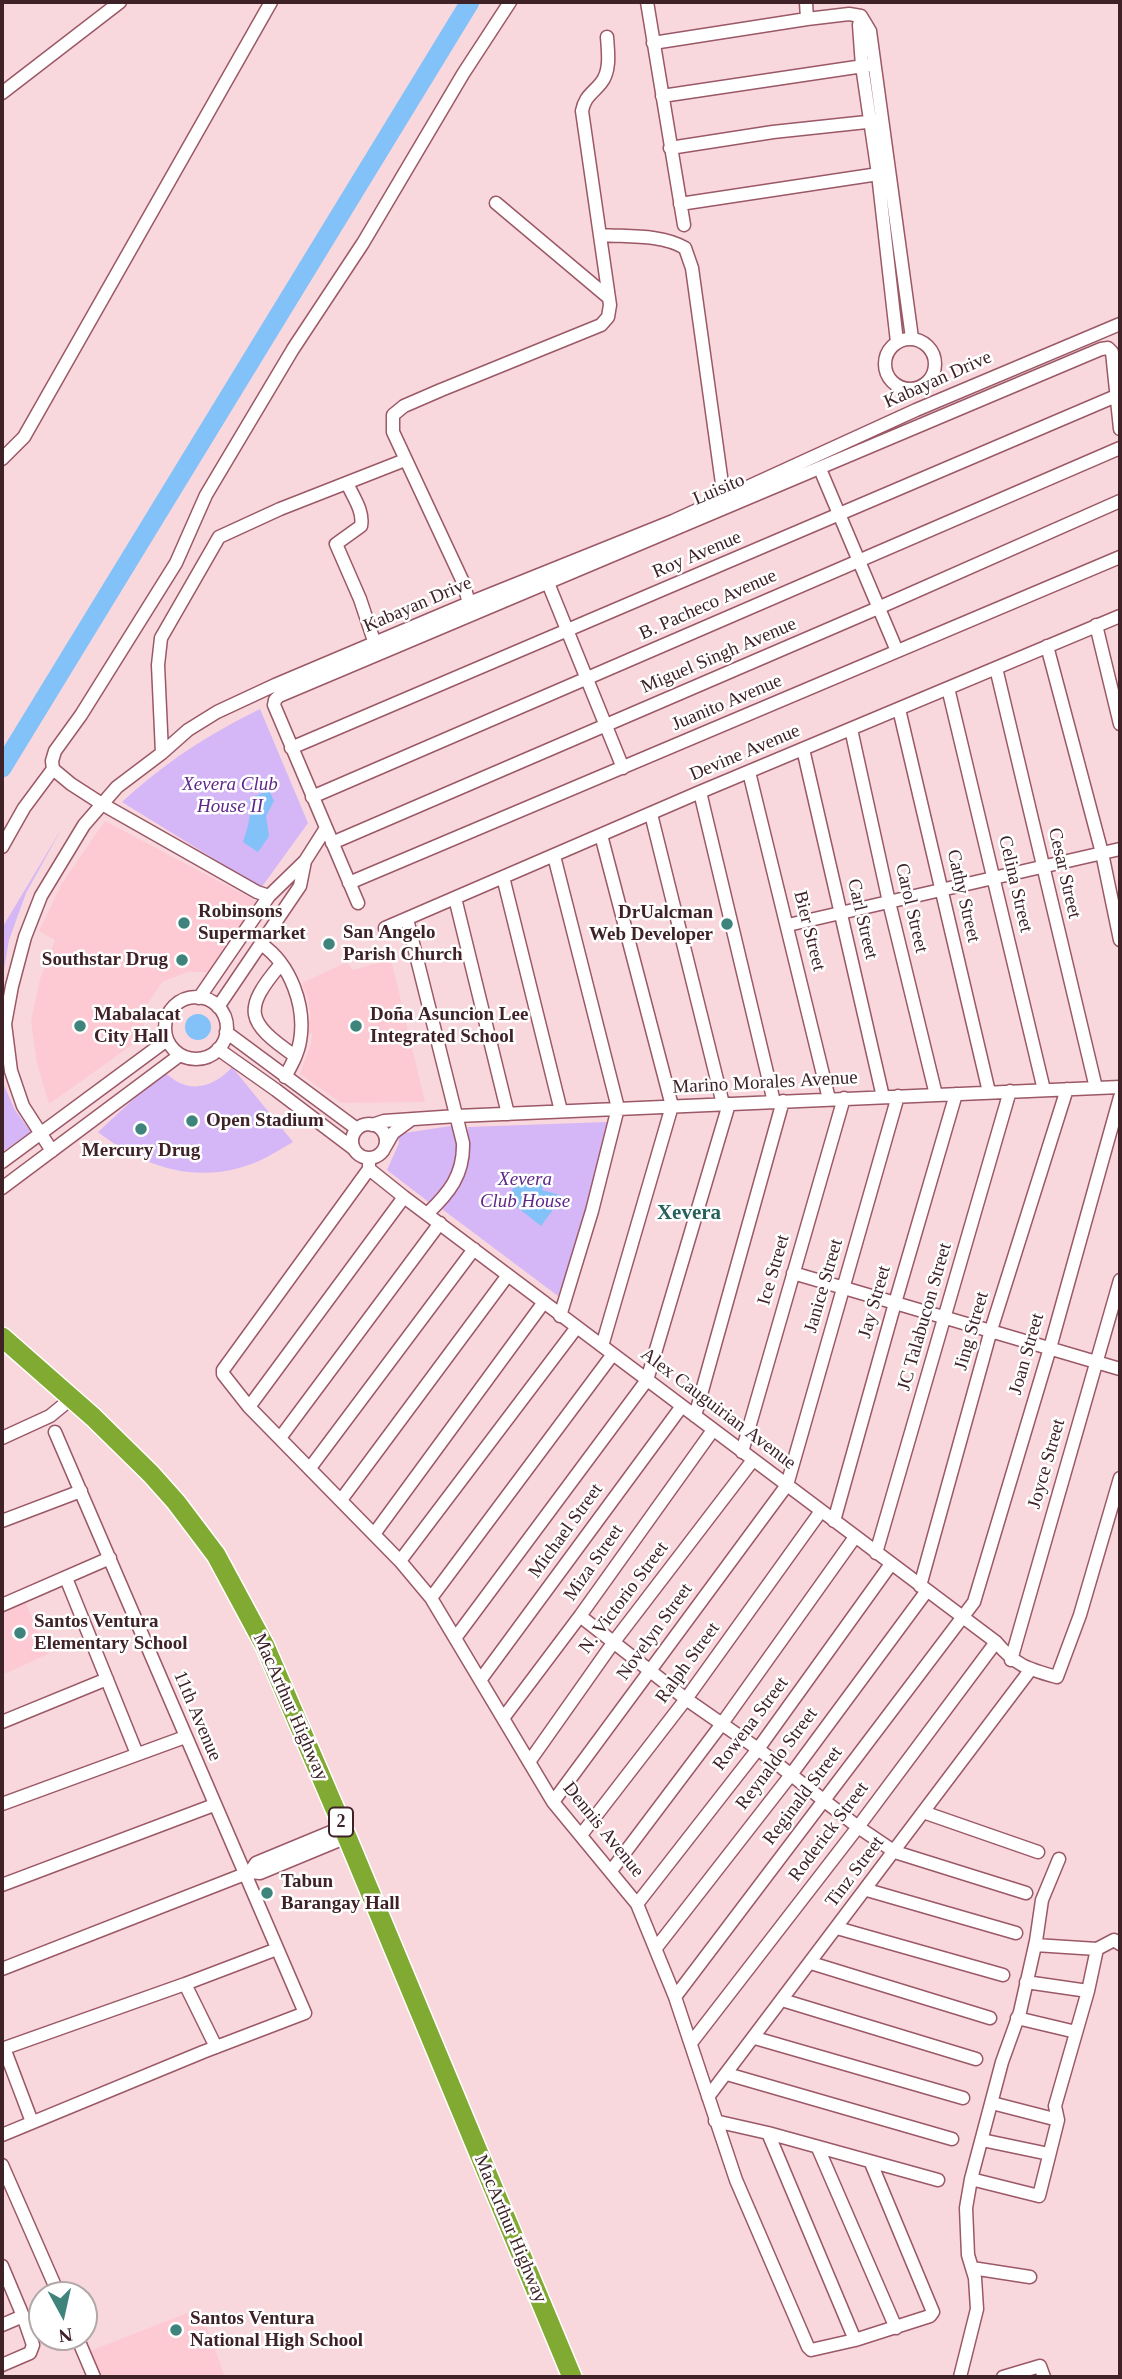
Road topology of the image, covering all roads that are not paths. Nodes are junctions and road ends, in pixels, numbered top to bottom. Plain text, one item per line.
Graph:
1 (97, 2) edge
2 (120, 2) edge
3 (271, 2) edge
4 (510, 2) edge
5 (647, 2) edge
6 (806, 2) edge
7 (106, 12) junction
8 (807, 19) junction
9 (607, 37) dead end
10 (653, 43) junction
11 (868, 65) junction
12 (2, 93) edge
13 (662, 96) junction
14 (875, 121) junction
15 (670, 148) junction
16 (883, 173) junction
17 (496, 203) dead end
18 (680, 204) junction
19 (888, 214) junction
20 (684, 225) dead end
21 (601, 235) junction
22 (609, 298) junction
23 (906, 300) junction
24 (892, 302) junction
25 (1120, 324) edge
26 (912, 338) junction
27 (897, 342) junction
28 (912, 389) junction
29 (1116, 396) junction
30 (916, 410) junction
31 (920, 426) junction
32 (1120, 429) edge
33 (1120, 449) edge
34 (2, 459) edge
35 (405, 460) junction
36 (820, 469) junction
37 (347, 483) junction
38 (724, 498) junction
39 (1120, 501) edge
40 (839, 515) junction
41 (1120, 557) edge
42 (857, 560) junction
43 (548, 583) junction
44 (469, 603) junction
45 (878, 608) junction
46 (1120, 616) edge
47 (1096, 625) junction
48 (566, 631) junction
49 (375, 643) junction
50 (1047, 646) junction
51 (897, 651) junction
52 (996, 668) junction
53 (588, 680) junction
54 (948, 688) junction
55 (900, 709) junction
56 (1120, 724) edge
57 (604, 726) junction
58 (850, 729) junction
59 (291, 748) junction
60 (803, 749) junction
61 (162, 753) junction
62 (623, 768) junction
63 (53, 769) junction
64 (750, 772) junction
65 (700, 792) junction
66 (312, 797) junction
67 (102, 804) junction
68 (651, 814) junction
69 (326, 828) junction
70 (601, 835) junction
71 (332, 843) junction
72 (2, 847) edge
73 (1120, 849) edge
74 (1102, 853) junction
75 (554, 856) junction
76 (304, 860) junction
77 (1043, 867) junction
78 (503, 877) junction
79 (994, 878) junction
80 (349, 883) junction
81 (942, 890) junction
82 (269, 896) junction
83 (455, 898) junction
84 (889, 902) junction
85 (358, 904) dead end
86 (841, 913) junction
87 (407, 919) junction
88 (788, 925) junction
89 (385, 928) dead end
90 (1120, 940) edge
91 (261, 944) junction
92 (281, 964) junction
93 (199, 998) junction
94 (218, 1007) junction
95 (226, 1032) junction
96 (167, 1040) junction
97 (218, 1049) junction
98 (180, 1055) junction
99 (295, 1056) junction
100 (285, 1077) junction
101 (1096, 1087) junction
102 (1120, 1087) edge
103 (1067, 1089) junction
104 (1044, 1090) junction
105 (1010, 1091) junction
106 (989, 1092) junction
107 (956, 1094) junction
108 (936, 1095) junction
109 (898, 1096) junction
110 (883, 1097) junction
111 (1120, 1097) edge
112 (844, 1098) junction
113 (829, 1099) junction
114 (778, 1102) junction
115 (726, 1104) junction
116 (672, 1106) junction
117 (618, 1108) junction
118 (561, 1111) junction
119 (508, 1114) junction
120 (457, 1116) junction
121 (412, 1119) junction
122 (372, 1125) junction
123 (357, 1129) junction
124 (41, 1134) junction
125 (385, 1147) junction
126 (354, 1149) junction
127 (52, 1151) junction
128 (2, 1163) edge
129 (369, 1163) junction
130 (2, 1188) edge
131 (404, 1197) junction
132 (427, 1214) junction
133 (440, 1223) junction
134 (474, 1249) junction
135 (793, 1273) junction
136 (508, 1275) junction
137 (1120, 1280) edge
138 (843, 1288) junction
139 (544, 1302) junction
140 (895, 1303) junction
141 (560, 1316) junction
142 (945, 1317) junction
143 (577, 1327) junction
144 (991, 1331) junction
145 (6, 1346) edge
146 (1050, 1348) junction
147 (608, 1350) junction
148 (1096, 1362) junction
149 (1120, 1369) edge
150 (648, 1380) junction
151 (72, 1398) junction
152 (682, 1406) junction
153 (249, 1407) junction
154 (695, 1416) junction
155 (713, 1430) junction
156 (55, 1432) dead end
157 (2, 1438) edge
158 (281, 1438) junction
159 (748, 1456) junction
160 (310, 1468) junction
161 (1120, 1478) edge
162 (787, 1485) junction
163 (81, 1491) junction
164 (341, 1500) junction
165 (821, 1511) junction
166 (2, 1521) edge
167 (834, 1521) junction
168 (373, 1534) junction
169 (855, 1537) junction
170 (876, 1553) junction
171 (110, 1558) junction
172 (400, 1560) junction
173 (891, 1564) junction
174 (66, 1578) junction
175 (923, 1589) junction
176 (431, 1598) junction
177 (2, 1605) edge
178 (580, 1616) junction
179 (962, 1618) junction
180 (456, 1637) junction
181 (996, 1642) junction
182 (613, 1643) junction
183 (1011, 1660) junction
184 (1031, 1669) junction
185 (651, 1670) junction
186 (107, 1679) junction
187 (481, 1679) junction
188 (686, 1699) junction
189 (504, 1717) junction
190 (2, 1722) edge
191 (721, 1725) junction
192 (185, 1737) junction
193 (758, 1749) junction
194 (137, 1754) junction
195 (529, 1762) junction
196 (790, 1776) junction
197 (823, 1801) junction
198 (553, 1802) junction
199 (2, 1804) edge
200 (214, 1805) junction
201 (923, 1812) junction
202 (858, 1827) junction
203 (345, 1832) junction
204 (581, 1835) junction
205 (895, 1852) junction
206 (1038, 1852) dead end
207 (1059, 1859) dead end
208 (611, 1871) junction
209 (247, 1873) junction
210 (2, 1885) edge
211 (867, 1890) junction
212 (1026, 1893) dead end
213 (637, 1904) junction
214 (837, 1928) junction
215 (1016, 1933) dead end
216 (1120, 1944) edge
217 (1035, 1945) junction
218 (656, 1948) junction
219 (277, 1949) junction
220 (1097, 1949) junction
221 (811, 1963) junction
222 (2, 1969) edge
223 (1003, 1975) dead end
224 (1026, 1982) junction
225 (186, 1984) junction
226 (1088, 1991) junction
227 (675, 1997) junction
228 (782, 2000) junction
229 (990, 2018) dead end
230 (1017, 2018) junction
231 (1076, 2032) junction
232 (755, 2038) junction
233 (691, 2043) junction
234 (216, 2047) junction
235 (3, 2049) edge
236 (976, 2059) dead end
237 (727, 2074) junction
238 (708, 2097) junction
239 (963, 2098) dead end
240 (992, 2103) junction
241 (1058, 2120) junction
242 (715, 2121) junction
243 (32, 2122) junction
244 (768, 2133) junction
245 (2, 2135) edge
246 (952, 2139) dead end
247 (982, 2140) junction
248 (818, 2148) junction
249 (1049, 2154) junction
250 (872, 2163) junction
251 (2, 2165) edge
252 (971, 2179) junction
253 (938, 2180) dead end
254 (972, 2268) junction
255 (4, 2275) edge
256 (1030, 2277) dead end
257 (53, 2281) edge
258 (23, 2316) junction
259 (2, 2325) edge
260 (897, 2328) junction
261 (855, 2340) junction
262 (83, 2351) edge
263 (2, 2365) edge
264 (94, 2377) edge
265 (572, 2377) edge
266 (960, 2377) edge
267 (1003, 2377) edge
268 (1044, 2377) edge

1 - 7 street
2 - 7 street
3 - 34 street
4 - 63 street
5 - 10 street
6 - 8 street
7 - 12 street
8 - 10 street
8 - 11 street
9 - 21 street
10 - 13 street
11 - 13 street
11 - 14 street
13 - 15 street
14 - 15 street
14 - 16 street
15 - 18 street
16 - 18 street
16 - 19 street
17 - 22 street
18 - 20 street
19 - 23 street
19 - 24 street
21 - 22 street
21 - 38 street
22 - 35 street
23 - 24 street
23 - 26 street
24 - 27 street
25 - 30 street, Kabayan Drive
26 - 27 street
26 - 28 street
27 - 28 street
28 - 30 street
29 - 31 street, Luisito
29 - 32 street, Luisito
29 - 40 street, Roy Avenue
30 - 31 street
30 - 38 street, Kabayan Drive
31 - 36 street, Luisito
33 - 42 street, B. Pacheco Avenue
35 - 37 street
35 - 44 street
36 - 40 street
36 - 43 street, Luisito
37 - 49 street
37 - 61 street
38 - 44 street, Kabayan Drive
39 - 45 street, Miguel Singh Avenue
40 - 42 street
40 - 48 street, Roy Avenue
41 - 51 street, Juanito Avenue
42 - 45 street
42 - 53 street, B. Pacheco Avenue
43 - 48 street
43 - 59 street, Luisito
44 - 49 street, Kabayan Drive
45 - 51 street
45 - 57 street, Miguel Singh Avenue
46 - 47 street, Devine Avenue
47 - 50 street, Devine Avenue
47 - 56 street
48 - 53 street
48 - 59 street, Roy Avenue
49 - 61 street, Kabayan Drive
50 - 52 street, Devine Avenue
50 - 74 street
51 - 62 street, Juanito Avenue
52 - 54 street, Devine Avenue
52 - 77 street, Cesar Street
53 - 57 street
53 - 66 street, B. Pacheco Avenue
54 - 55 street, Devine Avenue
54 - 79 street, Celina Street
55 - 58 street, Devine Avenue
55 - 81 street, Cathy Street
57 - 62 street
57 - 71 street, Miguel Singh Avenue
58 - 60 street, Devine Avenue
58 - 84 street, Carol Street
59 - 66 street
60 - 64 street, Devine Avenue
60 - 86 street, Carl Street
61 - 67 street, Kabayan Drive
62 - 80 street, Juanito Avenue
63 - 67 street
63 - 72 street
64 - 65 street, Devine Avenue
64 - 88 street, Bier Street
65 - 68 street, Devine Avenue
65 - 114 street
66 - 69 street
67 - 82 street
67 - 124 street, Kabayan Drive
68 - 70 street, Devine Avenue
68 - 115 street
69 - 71 street
69 - 76 street
70 - 75 street, Devine Avenue
70 - 116 street
71 - 80 street
73 - 74 street
74 - 77 street
74 - 90 street
75 - 78 street, Devine Avenue
75 - 117 street
76 - 82 street
76 - 91 street
77 - 79 street
77 - 101 street, Cesar Street
78 - 83 street, Devine Avenue
78 - 118 street
79 - 81 street
79 - 104 street, Celina Street
80 - 85 street
81 - 84 street
81 - 106 street, Cathy Street
82 - 93 street
83 - 87 street, Devine Avenue
83 - 119 street
84 - 86 street
84 - 108 street, Carol Street
86 - 88 street
86 - 110 street, Carl Street
87 - 89 street, Devine Avenue
87 - 120 street
88 - 113 street, Bier Street
91 - 92 street
91 - 94 street
92 - 99 street
92 - 99 street
93 - 94 street
93 - 96 street
94 - 95 street
95 - 97 street
95 - 100 street
96 - 98 street
96 - 124 street
97 - 98 street
97 - 126 street
98 - 127 street
99 - 100 street
100 - 123 street
101 - 102 street, Marino Morales Avenue
101 - 103 street, Marino Morales Avenue
103 - 104 street, Marino Morales Avenue
103 - 144 street, Jing Street
104 - 105 street, Marino Morales Avenue
105 - 106 street, Marino Morales Avenue
105 - 142 street, JC Talabucon Street
106 - 107 street, Marino Morales Avenue
107 - 108 street, Marino Morales Avenue
107 - 140 street, Jay Street
108 - 109 street, Marino Morales Avenue
109 - 110 street, Marino Morales Avenue
109 - 138 street, Janice Street
110 - 112 street, Marino Morales Avenue
111 - 146 street, Joan Street
112 - 113 street, Marino Morales Avenue
112 - 135 street, Ice Street
113 - 114 street, Marino Morales Avenue
114 - 115 street, Marino Morales Avenue
114 - 154 street
115 - 116 street, Marino Morales Avenue
115 - 150 street
116 - 117 street, Marino Morales Avenue
116 - 147 street
117 - 118 street, Marino Morales Avenue
117 - 141 street
118 - 119 street, Marino Morales Avenue
119 - 120 street, Marino Morales Avenue
120 - 121 street, Marino Morales Avenue
120 - 132 street
121 - 122 street, Marino Morales Avenue
121 - 125 street
122 - 123 street
122 - 125 street
123 - 126 street
124 - 127 street, Kabayan Drive
124 - 128 street
125 - 129 street
126 - 129 street
127 - 130 street
129 - 131 street, Alex Cauguirian Avenue
129 - 153 street, Dennis Avenue
131 - 132 street, Alex Cauguirian Avenue
131 - 153 street
132 - 133 street, Alex Cauguirian Avenue
133 - 134 street, Alex Cauguirian Avenue
133 - 158 street
134 - 136 street, Alex Cauguirian Avenue
134 - 160 street
135 - 138 street
135 - 159 street, Ice Street
136 - 139 street, Alex Cauguirian Avenue
136 - 164 street
137 - 148 street, Joyce Street
138 - 140 street
138 - 162 street, Janice Street
139 - 141 street, Alex Cauguirian Avenue
139 - 168 street
140 - 142 street
140 - 167 street, Jay Street
141 - 143 street, Alex Cauguirian Avenue
142 - 144 street
142 - 170 street, JC Talabucon Street
143 - 147 street, Alex Cauguirian Avenue
143 - 172 street
144 - 146 street
144 - 175 street, Jing Street
145 - 151 highway, MacArthur Highway / 2
146 - 148 street
146 - 179 street, Joan Street
147 - 150 street, Alex Cauguirian Avenue
147 - 176 street
148 - 149 street
148 - 183 street, Joyce Street
150 - 152 street, Alex Cauguirian Avenue
150 - 180 street
151 - 157 street
151 - 203 highway, MacArthur Highway / 2
152 - 154 street, Alex Cauguirian Avenue
152 - 187 street, Michael Street
153 - 158 street, Dennis Avenue
154 - 155 street, Alex Cauguirian Avenue
155 - 159 street, Alex Cauguirian Avenue
155 - 178 street, Miza Street
156 - 163 street, 11th Avenue
158 - 160 street, Dennis Avenue
159 - 162 street, Alex Cauguirian Avenue
159 - 182 street, N. Victorio Street
160 - 164 street, Dennis Avenue
161 - 184 street, Alex Cauguirian Avenue
162 - 165 street, Alex Cauguirian Avenue
162 - 185 street, Novelyn Street
163 - 166 street
163 - 171 street, 11th Avenue
164 - 168 street, Dennis Avenue
165 - 167 street, Alex Cauguirian Avenue
165 - 188 street, Ralph Street
167 - 169 street, Alex Cauguirian Avenue
168 - 172 street, Dennis Avenue
169 - 170 street, Alex Cauguirian Avenue
169 - 191 street
170 - 173 street, Alex Cauguirian Avenue
171 - 174 street
171 - 192 street, 11th Avenue
172 - 176 street, Dennis Avenue
173 - 175 street, Alex Cauguirian Avenue
173 - 193 street, Rowena Street
174 - 177 street
174 - 186 street
175 - 179 street, Alex Cauguirian Avenue
175 - 196 street, Reynaldo Street
176 - 180 street, Dennis Avenue
178 - 182 street
178 - 189 street, Miza Street
179 - 181 street, Alex Cauguirian Avenue
179 - 197 street, Reginald Street
180 - 187 street, Dennis Avenue
181 - 183 street, Alex Cauguirian Avenue
181 - 202 street, Roderick Street
182 - 185 street
182 - 195 street, N. Victorio Street
183 - 184 street, Alex Cauguirian Avenue
184 - 201 street, Tinz Street
185 - 188 street
185 - 198 street, Novelyn Street
186 - 190 street
186 - 194 street
187 - 189 street, Dennis Avenue
188 - 191 street
188 - 204 street, Ralph Street
189 - 195 street, Dennis Avenue
191 - 193 street
191 - 208 street
192 - 194 street
192 - 200 street, 11th Avenue
193 - 196 street
193 - 213 street, Rowena Street
194 - 199 street
195 - 198 street, Dennis Avenue
196 - 197 street
196 - 218 street, Reynaldo Street
197 - 202 street
197 - 227 street, Reginald Street
198 - 204 street, Dennis Avenue
200 - 209 street, 11th Avenue
200 - 210 street
201 - 205 street, Tinz Street
201 - 206 street
202 - 205 street
202 - 233 street, Roderick Street
203 - 209 street
203 - 265 highway, MacArthur Highway / 2
204 - 208 street, Dennis Avenue
205 - 211 street, Tinz Street
205 - 212 street
207 - 217 street
208 - 213 street, Dennis Avenue
209 - 219 street, 11th Avenue
209 - 222 street
211 - 214 street, Tinz Street
211 - 215 street
213 - 218 street, Dennis Avenue
214 - 221 street, Tinz Street
214 - 223 street
216 - 220 street
217 - 220 street
217 - 224 street
218 - 227 street, Dennis Avenue
219 - 225 street
219 - 234 street, 11th Avenue
220 - 226 street
221 - 228 street, Tinz Street
221 - 229 street
224 - 226 street
224 - 230 street
225 - 234 street
225 - 235 street
226 - 231 street
227 - 233 street, Dennis Avenue
228 - 232 street, Tinz Street
228 - 236 street
230 - 231 street
230 - 240 street
231 - 241 street
232 - 237 street, Tinz Street
232 - 239 street
233 - 238 street, Dennis Avenue
234 - 243 street
235 - 243 street
237 - 238 street, Tinz Street
237 - 246 street
238 - 242 street, Dennis Avenue
240 - 241 street
240 - 247 street
241 - 249 street
242 - 244 street
242 - 261 street, Dennis Avenue
243 - 245 street
244 - 248 street
244 - 261 street
247 - 249 street
247 - 252 street
248 - 250 street
248 - 260 street
249 - 252 street
250 - 253 street
250 - 260 street
251 - 257 street
252 - 254 street
254 - 256 street
254 - 266 street
255 - 258 street
258 - 259 street
258 - 263 street
260 - 261 street
262 - 264 street
267 - 268 street

